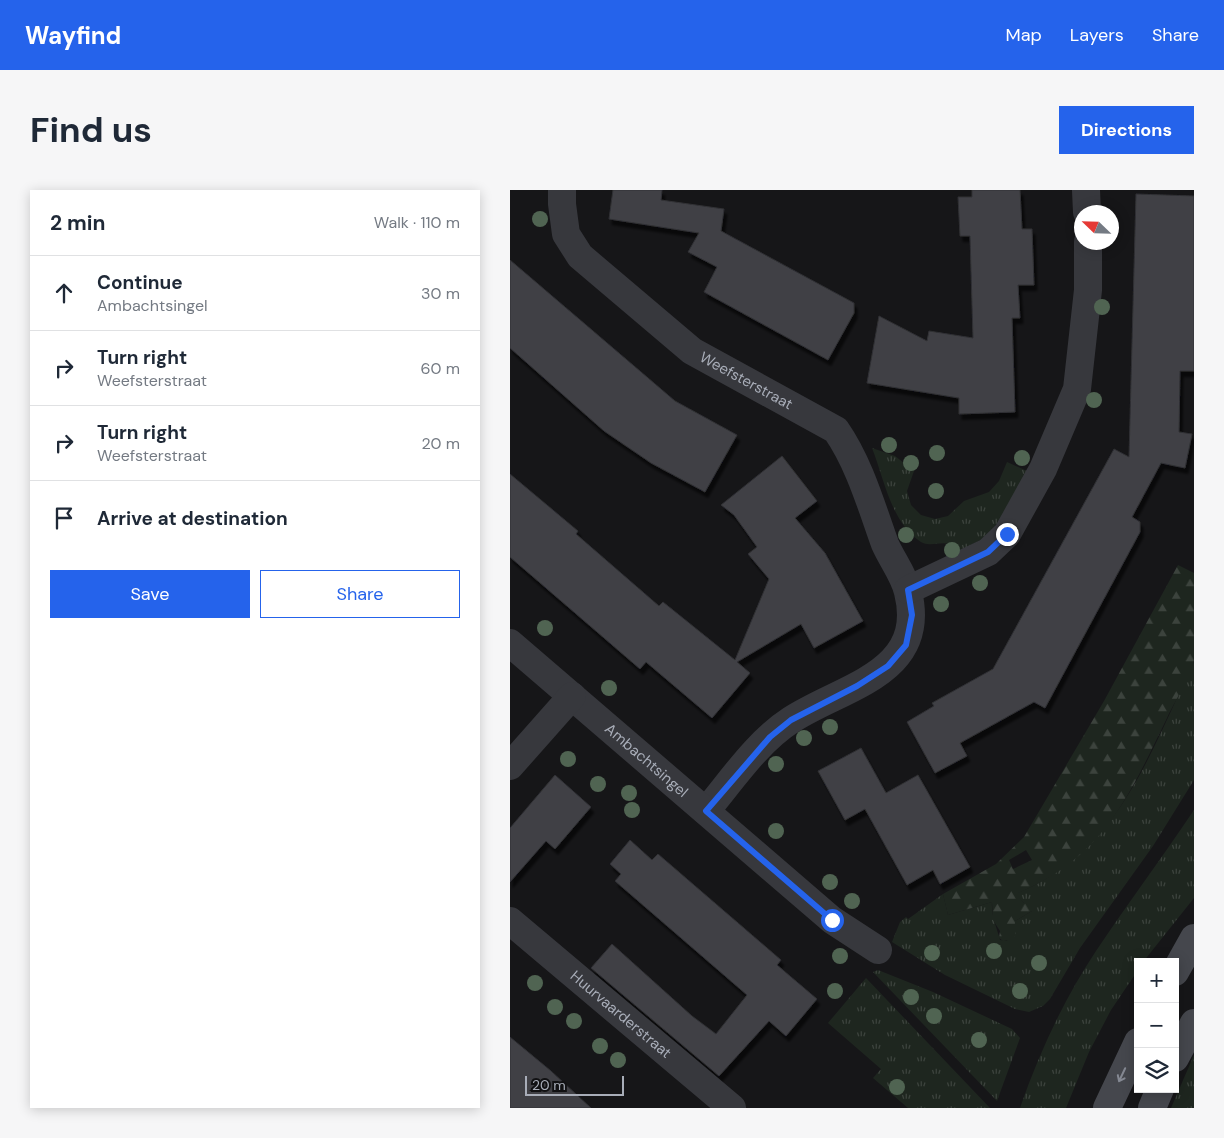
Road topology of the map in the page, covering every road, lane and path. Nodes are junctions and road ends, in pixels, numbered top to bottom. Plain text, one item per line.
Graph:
1 (562, 190) edge
2 (1086, 190) edge
3 (1087, 205) edge
4 (1088, 250) edge
5 (908, 590) junction
6 (510, 643) edge
7 (572, 696) junction
8 (510, 766) edge
9 (706, 811) junction
10 (510, 921) edge
11 (1194, 938) edge
12 (878, 950) dead end
13 (1179, 965) edge
14 (1194, 1023) edge
15 (1135, 1048) edge
16 (1179, 1051) edge
17 (1158, 1093) edge
18 (732, 1108) edge
19 (1107, 1108) edge
20 (1152, 1108) edge

1 - 5 street, Weefsterstraat
2 - 3 street
4 - 5 street
5 - 9 street, Weefsterstraat
6 - 7 street, Ambachtsingel
7 - 8 street
7 - 9 street, Ambachtsingel
9 - 12 street, Ambachtsingel
10 - 18 street, Huurvaarderstraat
11 - 13 main road
14 - 16 main road
15 -> 19 main road
17 - 20 main road

